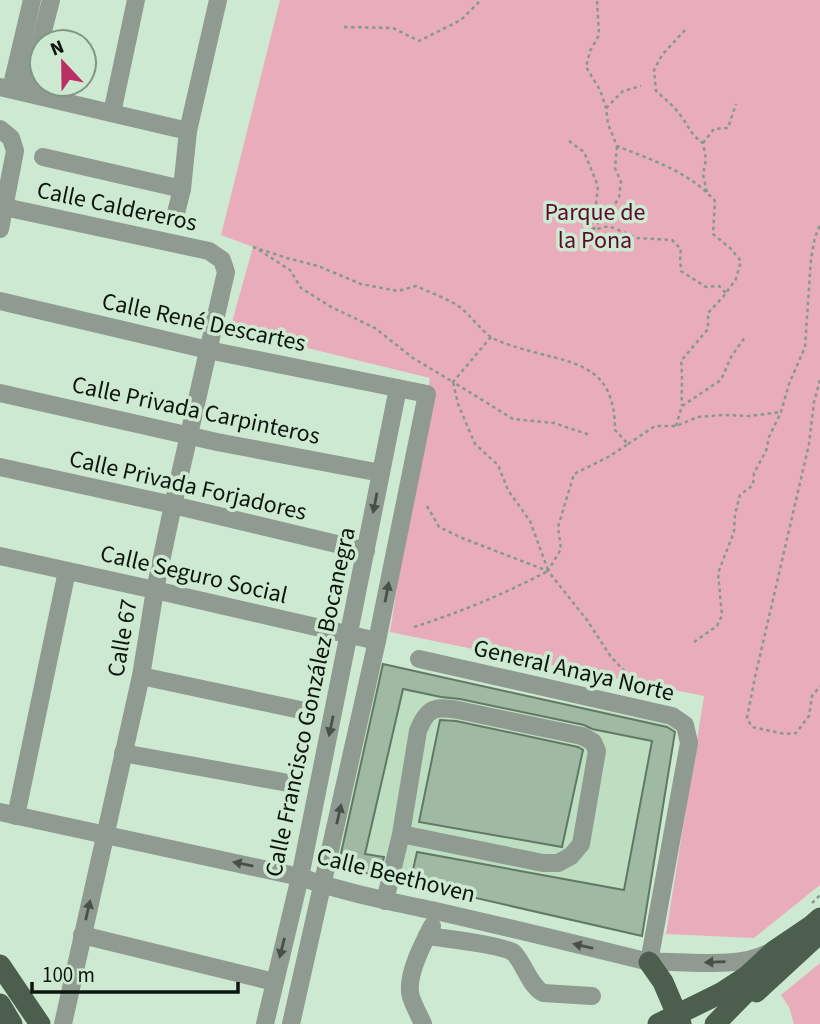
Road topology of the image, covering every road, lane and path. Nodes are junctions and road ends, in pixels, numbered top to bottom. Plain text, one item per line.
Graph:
1 (32, 0) edge
2 (51, 0) edge
3 (136, 0) edge
4 (218, 0) edge
5 (481, 0) edge
6 (597, 1) edge
7 (344, 27) dead end
8 (685, 30) dead end
9 (641, 86) dead end
10 (13, 90) edge
11 (736, 104) dead end
12 (607, 108) junction
13 (112, 113) junction
14 (188, 131) junction
15 (5, 133) edge
16 (569, 141) dead end
17 (702, 144) junction
18 (617, 146) junction
19 (43, 157) dead end
20 (182, 189) junction
21 (707, 192) junction
22 (2, 207) edge
23 (176, 213) dead end
24 (820, 225) edge
25 (0, 229) edge
26 (593, 230) junction
27 (222, 260) joint
28 (726, 293) junction
29 (0, 301) edge
30 (491, 337) junction
31 (745, 337) dead end
32 (208, 350) junction
33 (820, 380) edge
34 (453, 382) junction
35 (398, 388) junction
36 (0, 393) edge
37 (426, 394) joint
38 (682, 406) junction
39 (781, 412) junction
40 (676, 426) junction
41 (188, 435) junction
42 (590, 435) dead end
43 (628, 444) junction
44 (0, 467) edge
45 (381, 473) junction
46 (173, 505) junction
47 (427, 506) dead end
48 (366, 551) junction
49 (0, 556) edge
50 (67, 571) junction
51 (548, 571) junction
52 (155, 590) junction
53 (414, 627) dead end
54 (349, 635) junction
55 (377, 641) junction
56 (694, 642) dead end
57 (419, 659) dead end
58 (141, 676) junction
59 (635, 682) dead end
60 (820, 686) edge
61 (304, 711) dead end
62 (123, 753) junction
63 (294, 784) dead end
64 (8, 814) edge
65 (106, 834) junction
66 (401, 834) junction
67 (300, 877) junction
68 (322, 885) junction
69 (385, 901) junction
70 (439, 912) junction
71 (817, 926) edge
72 (82, 935) junction
73 (426, 936) junction
74 (779, 948) junction
75 (649, 962) junction
76 (0, 965) edge
77 (0, 973) edge
78 (274, 982) junction
79 (592, 996) dead end
80 (7, 1009) edge
81 (680, 1019) edge
82 (27, 1024) edge
83 (40, 1024) edge
84 (63, 1024) edge
85 (265, 1024) edge
86 (291, 1024) edge
87 (423, 1024) edge
88 (658, 1024) edge
89 (715, 1024) edge
90 (727, 1024) edge

1 - 10 street
2 - 10 street
3 - 13 street
4 - 14 street
5 - 7 path
6 - 12 path
8 - 17 path
9 - 12 path
10 - 13 street
11 - 17 path
12 - 18 path
13 - 14 street
14 - 20 street
15 - 22 street
16 - 26 path
17 - 21 path
18 - 21 path
18 - 26 path
19 - 20 street
20 - 23 street
21 - 28 path
22 - 25 street
22 - 27 street, Calle Caldereros
24 - 39 path
26 - 28 path
27 - 32 street, Calle 67
28 - 38 path
29 - 32 street, Calle René Descartes
30 - 34 path
30 - 34 path
30 - 43 path
31 - 38 path
32 - 35 street, Calle René Descartes
32 - 41 street, Calle 67
33 - 60 path
34 - 42 path
34 - 51 path
35 - 37 street, Calle René Descartes
35 - 45 street, Calle Francisco González Bocanegra
36 - 41 street, Calle Privada Carpinteros
55 -> 37 street, Calle Francisco González Bocanegra
38 - 40 path
39 - 40 path
39 - 56 path
40 - 43 path
41 - 45 street, Calle Privada Carpinteros
41 - 46 street, Calle 67
43 - 51 path
44 - 46 street, Calle Privada Forjadores
45 -> 48 street, Calle Francisco González Bocanegra
46 - 48 street, Calle Privada Forjadores
46 - 52 street, Calle 67
47 - 51 path
48 - 54 street, Calle Francisco González Bocanegra
49 - 50 street, Calle Seguro Social
50 - 52 street, Calle Seguro Social
50 - 64 street
51 - 53 path
51 - 59 path
52 - 54 street, Calle Seguro Social
52 - 58 street, Calle 67
54 - 55 street, Calle Seguro Social
54 -> 67 street, Calle Francisco González Bocanegra
68 -> 55 street, Calle Francisco González Bocanegra
57 - 75 street, General Anaya Norte
58 - 61 street
58 - 62 street, Calle 67
62 - 63 street
62 - 65 street, Calle 67
64 - 65 street, Calle Beethoven
67 -> 65 street, Calle Beethoven
72 -> 65 street, Calle 67
66 - 66 street
66 - 69 street
67 - 68 street, Calle Beethoven
67 -> 78 street, Calle Francisco González Bocanegra
68 - 69 street, Calle Beethoven
68 - 86 street, Calle Francisco González Bocanegra
69 - 70 street, Calle Beethoven
70 - 73 street
75 -> 70 street, Calle Beethoven
71 - 74 main road
71 - 89 main road
71 - 90 main road
72 - 78 street
72 - 84 street, Calle 67
73 - 79 street
73 - 87 street
74 -> 75 street, Calle Beethoven
74 - 81 main road
75 - 81 main road
76 - 83 main road
77 - 80 main road
78 - 85 street, Calle Francisco González Bocanegra
80 - 82 main road
81 - 88 main road

